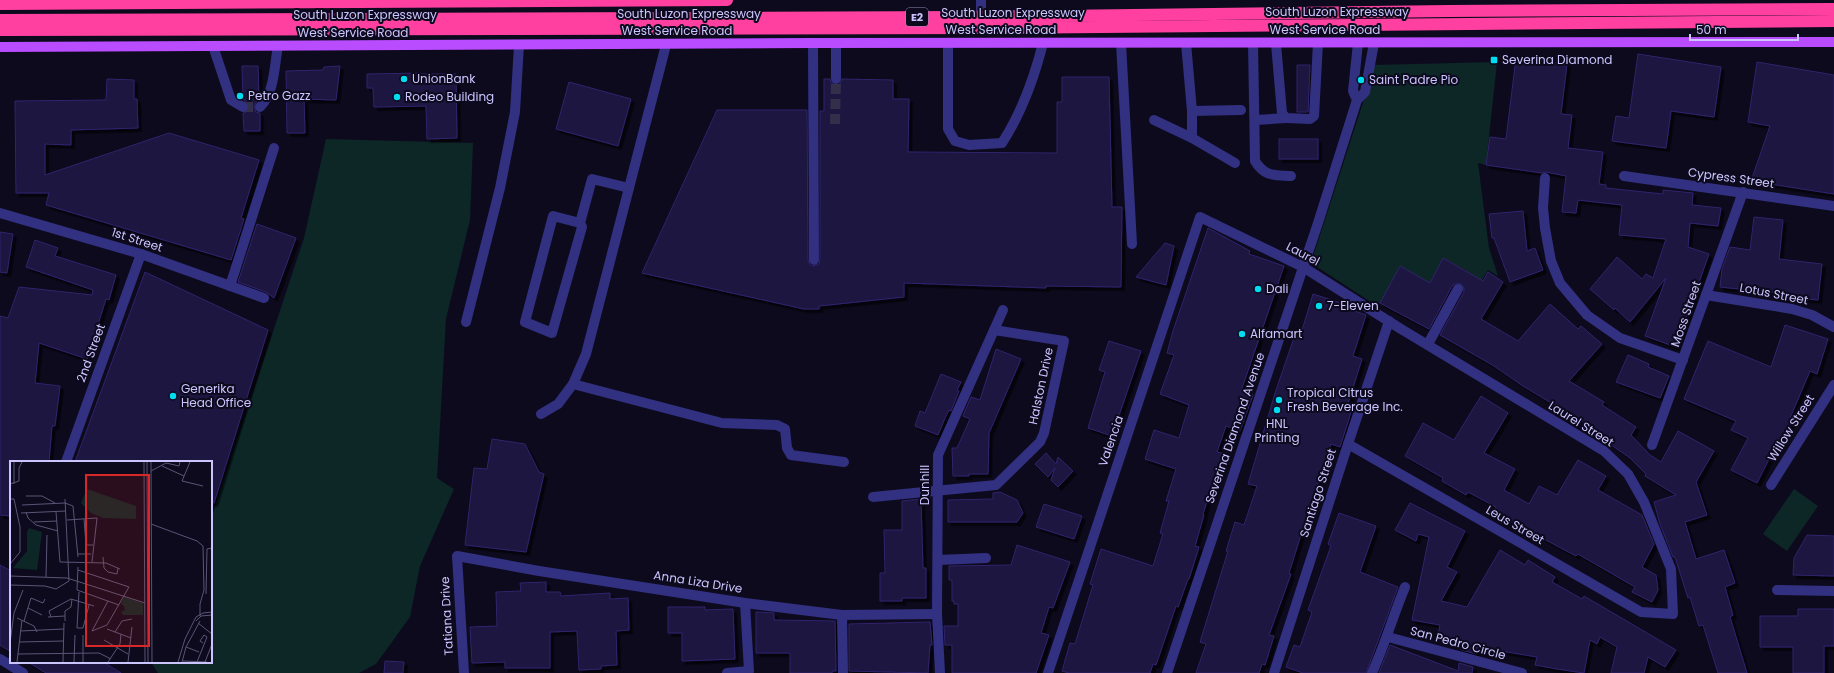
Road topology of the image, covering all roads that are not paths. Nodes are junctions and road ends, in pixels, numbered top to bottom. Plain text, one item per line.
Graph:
1 (727, 0) edge
2 (981, 0) edge
3 (0, 4) edge
4 (1834, 9) edge
5 (0, 20) edge
6 (1834, 20) edge
7 (982, 28) junction
8 (0, 30) edge
9 (1834, 42) edge
10 (813, 43) junction
11 (836, 43) junction
12 (948, 43) junction
13 (1043, 43) junction
14 (1121, 43) junction
15 (1186, 43) junction
16 (1253, 43) junction
17 (1318, 43) junction
18 (1358, 43) junction
19 (1374, 43) junction
20 (1276, 44) junction
21 (519, 45) junction
22 (666, 45) junction
23 (213, 46) junction
24 (278, 46) junction
25 (0, 47) edge
26 (836, 79) tunnel mouth
27 (1357, 100) junction
28 (243, 107) tunnel mouth
29 (260, 107) dead end
30 (1192, 110) junction
31 (1241, 110) dead end
32 (1286, 118) junction
33 (1154, 120) dead end
34 (1256, 120) junction
35 (1192, 138) junction
36 (274, 148) dead end
37 (1235, 163) dead end
38 (1291, 176) dead end
39 (1624, 176) dead end
40 (1545, 178) dead end
41 (629, 188) junction
42 (1744, 192) junction
43 (1834, 206) edge
44 (0, 213) edge
45 (1200, 217) joint
46 (580, 223) junction
47 (1132, 244) dead end
48 (141, 254) junction
49 (814, 260) dead end
50 (1303, 267) junction
51 (230, 286) junction
52 (1458, 289) dead end
53 (1706, 295) junction
54 (264, 298) dead end
55 (1003, 310) dead end
56 (1389, 321) junction
57 (466, 322) dead end
58 (1834, 327) edge
59 (994, 330) junction
60 (1428, 344) junction
61 (1683, 360) junction
62 (573, 384) junction
63 (1834, 385) edge
64 (541, 414) dead end
65 (1348, 444) junction
66 (1652, 444) dead end
67 (66, 461) edge
68 (844, 462) dead end
69 (1771, 485) dead end
70 (938, 491) junction
71 (873, 497) dead end
72 (457, 556) joint
73 (986, 558) dead end
74 (938, 560) junction
75 (1406, 587) dead end
76 (1777, 590) dead end
77 (1834, 591) edge
78 (745, 603) junction
79 (938, 614) junction
80 (1673, 614) joint
81 (842, 615) junction
82 (1388, 637) junction
83 (0, 659) edge
84 (23, 673) edge
85 (464, 673) edge
86 (727, 673) edge
87 (843, 673) edge
88 (940, 673) edge
89 (1048, 673) edge
90 (1167, 673) edge
91 (1274, 673) edge
92 (1372, 673) edge
93 (1522, 673) edge

1 - 3 highway
2 - 7 street
4 - 5 highway, E2, bridge
6 - 7 highway, South Luzon Expressway / E2
7 - 8 highway, South Luzon Expressway / E2
9 - 19 main road, West Service Road
10 - 11 main road, West Service Road
10 - 22 main road, West Service Road
10 - 49 street
11 - 12 main road, West Service Road
11 - 26 street
12 - 13 main road, West Service Road
12 - 13 street
13 - 14 main road, West Service Road
14 - 15 main road, West Service Road
14 - 47 street
15 - 16 main road, West Service Road
15 - 30 street
16 - 20 main road, West Service Road
16 - 34 street
17 - 18 main road, West Service Road
17 - 20 main road, West Service Road
17 - 32 street
18 - 19 main road, West Service Road
18 - 27 street, Severina Diamond Avenue
19 - 27 street, Severina Diamond Avenue
20 - 32 street
21 - 22 main road, West Service Road
21 - 24 main road, West Service Road
21 - 57 street
22 - 41 street
23 - 24 main road, West Service Road
23 - 25 main road, West Service Road
23 - 28 street
24 - 29 street
27 - 50 street, Severina Diamond Avenue
30 - 31 street
30 - 35 street
32 - 34 street
33 - 35 street
34 - 38 street
35 - 37 street
36 - 51 street
39 - 42 street, Cypress Street
40 - 61 street
41 - 46 street
41 - 62 street
42 - 43 street, Cypress Street
42 - 53 street, Moss Street
44 - 48 street, 1st Street
45 - 50 street, Laurel
45 - 89 street, Valencia
46 - 46 street
48 - 51 street, 1st Street
48 - 67 street, 2nd Street
50 - 56 street, Laurel
50 - 90 street, Severina Diamond Avenue
51 - 54 street, 1st Street
52 - 60 street
53 - 58 street, Lotus Street
53 - 61 street, Moss Street
55 - 59 street, Dunhill
56 - 60 street, Laurel Street
56 - 65 street, Santiago Street
59 - 70 street, Dunhill
59 - 70 street, Halston Drive
60 - 80 street, Laurel Street
61 - 66 street, Moss Street
62 - 64 street
62 - 68 street
63 - 69 street, Willow Street
65 - 80 street, Leus Street
65 - 91 street, Santiago Street
70 - 71 street, Halston Drive
70 - 74 street, Dunhill
72 - 78 street, Anna Liza Drive
72 - 85 street, Tatiana Drive
73 - 74 street
74 - 79 street, Dunhill
75 - 82 street
76 - 77 street
78 - 81 street, Anna Liza Drive
78 - 86 street
79 - 81 street, Anna Liza Drive
79 - 88 street, Dunhill
81 - 87 street
82 - 92 street
82 - 93 street, San Pedro Circle
83 - 84 street

